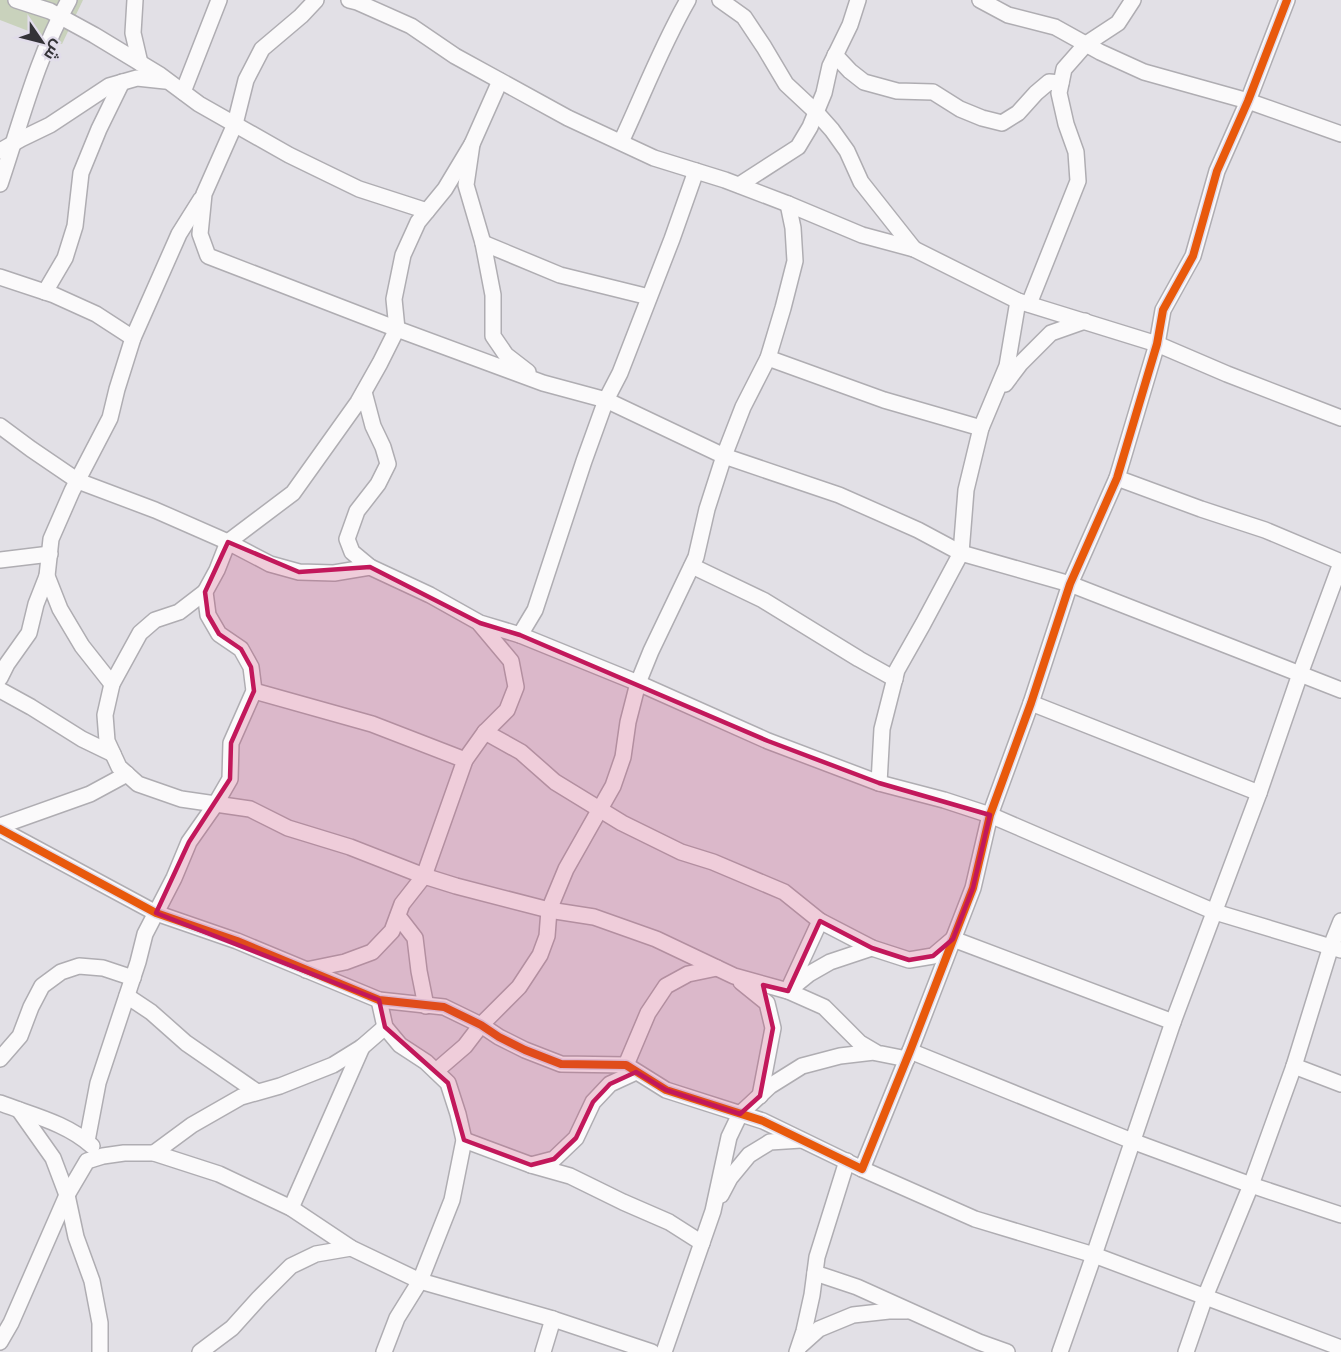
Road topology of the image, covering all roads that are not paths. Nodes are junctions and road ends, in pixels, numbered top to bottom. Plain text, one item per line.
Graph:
1 (16, 0) edge
2 (69, 0) edge
3 (135, 0) edge
4 (219, 0) edge
5 (316, 0) edge
6 (688, 0) edge
7 (720, 0) edge
8 (858, 0) edge
9 (980, 0) edge
10 (1133, 0) edge
11 (1287, 0) edge
12 (355, 1) edge
13 (60, 17) junction
14 (1086, 44) junction
15 (835, 55) junction
16 (140, 63) junction
17 (168, 81) junction
18 (500, 81) junction
19 (122, 82) junction
20 (1060, 83) junction
21 (183, 92) junction
22 (1248, 101) junction
23 (816, 112) junction
24 (235, 124) junction
25 (1341, 134) edge
26 (621, 142) junction
27 (14, 143) junction
28 (472, 144) junction
29 (0, 151) edge
30 (696, 171) junction
31 (0, 184) edge
32 (739, 186) junction
33 (204, 194) junction
34 (788, 204) junction
35 (427, 211) junction
36 (483, 243) junction
37 (914, 249) junction
38 (0, 277) edge
39 (45, 292) junction
40 (650, 297) junction
41 (1024, 303) junction
42 (1085, 321) junction
43 (397, 329) junction
44 (133, 338) junction
45 (1157, 344) junction
46 (768, 358) junction
47 (543, 382) junction
48 (364, 392) junction
49 (993, 399) junction
50 (606, 400) junction
51 (1341, 418) edge
52 (0, 426) edge
53 (981, 428) junction
54 (724, 456) junction
55 (1117, 478) junction
56 (78, 481) junction
57 (228, 542) junction
58 (961, 553) junction
59 (50, 554) junction
60 (0, 560) edge
61 (1341, 563) edge
62 (692, 566) junction
63 (370, 567) junction
64 (47, 576) junction
65 (1070, 584) junction
66 (205, 592) junction
67 (480, 623) junction
68 (520, 635) junction
69 (1300, 674) junction
70 (0, 678) edge
71 (895, 679) junction
72 (638, 683) junction
73 (112, 684) junction
74 (0, 690) edge
75 (1341, 690) edge
76 (254, 691) junction
77 (1031, 703) junction
78 (485, 732) junction
79 (113, 754) junction
80 (465, 760) junction
81 (127, 774) junction
82 (879, 783) junction
83 (1260, 793) junction
84 (215, 804) junction
85 (599, 809) junction
86 (990, 814) junction
87 (0, 828) edge
88 (424, 876) junction
89 (549, 910) junction
90 (1215, 912) junction
91 (156, 913) junction
92 (398, 916) junction
93 (820, 921) junction
94 (1341, 921) edge
95 (953, 939) junction
96 (872, 948) junction
97 (1336, 948) edge
98 (717, 968) junction
99 (306, 970) junction
100 (734, 976) junction
101 (133, 978) junction
102 (788, 991) junction
103 (127, 996) junction
104 (379, 1000) junction
105 (426, 1006) junction
106 (1173, 1022) junction
107 (481, 1025) junction
108 (385, 1027) junction
109 (362, 1047) junction
110 (874, 1052) junction
111 (908, 1055) junction
112 (0, 1059) edge
113 (1294, 1066) junction
114 (631, 1068) junction
115 (436, 1071) junction
116 (1341, 1084) edge
117 (257, 1092) junction
118 (760, 1095) junction
119 (0, 1103) edge
120 (19, 1110) junction
121 (740, 1114) junction
122 (464, 1140) junction
123 (805, 1140) junction
124 (87, 1141) junction
125 (1132, 1141) junction
126 (154, 1154) junction
127 (103, 1156) junction
128 (847, 1161) junction
129 (531, 1165) junction
130 (862, 1169) junction
131 (1251, 1185) junction
132 (67, 1196) junction
133 (291, 1208) junction
134 (713, 1211) junction
135 (1341, 1215) edge
136 (702, 1243) junction
137 (351, 1248) junction
138 (1094, 1255) junction
139 (815, 1274) junction
140 (420, 1281) junction
141 (1205, 1297) junction
142 (915, 1311) junction
143 (554, 1319) junction
144 (0, 1342) edge
145 (1341, 1348) edge
146 (797, 1350) edge
147 (100, 1352) edge
148 (200, 1352) edge
149 (384, 1352) edge
150 (543, 1352) edge
151 (652, 1352) edge
152 (663, 1352) edge
153 (1007, 1352) edge
154 (1060, 1352) edge
155 (1186, 1352) edge

1 - 13 street
2 - 13 street
3 - 16 street
4 - 21 street
5 - 24 street
6 - 26 street
7 - 23 street
8 - 15 street
9 - 14 street
10 - 14 street
11 - 22 street
12 - 18 street
13 - 16 street
13 - 27 street
14 - 20 street
14 - 22 street
15 - 20 street
15 - 23 street
16 - 17 street
17 - 19 street
17 - 21 street
18 - 26 street
18 - 28 street
19 - 27 street
19 - 39 street
20 - 41 street
21 - 24 street
22 - 25 street
22 - 45 street
23 - 32 street
23 - 37 street
24 - 33 street
24 - 35 street
26 - 30 street
27 - 29 street
27 - 31 street
28 - 35 street
28 - 36 street
30 - 32 street
30 - 40 street
32 - 34 street
33 - 43 street
33 - 44 street
34 - 37 street
34 - 46 street
35 - 43 street
36 - 40 street
36 - 47 street
37 - 41 street
38 - 39 street
39 - 44 street
40 - 50 street
41 - 42 street
41 - 49 street
42 - 45 street
42 - 49 street
43 - 47 street
43 - 48 street
44 - 56 street
45 - 51 street
45 - 55 street
46 - 53 street
46 - 54 street
47 - 50 street
48 - 57 street
48 - 63 street
49 - 53 street
50 - 54 street
50 - 68 street
52 - 56 street
53 - 58 street
54 - 58 street
54 - 62 street
55 - 61 street
55 - 65 street
56 - 57 street
56 - 59 street
57 - 63 street
57 - 66 street
58 - 65 street
58 - 71 street
59 - 60 street
59 - 64 street
61 - 69 street
62 - 71 street
62 - 72 street
63 - 67 street
64 - 70 street
64 - 73 street
65 - 69 street
65 - 77 street
66 - 73 street
66 - 76 street
67 - 68 street
67 - 78 street
68 - 72 street
69 - 75 street
69 - 83 street
71 - 82 street
72 - 82 street
72 - 85 street
73 - 79 street
74 - 79 street
76 - 80 street
76 - 84 street
77 - 83 street
77 - 86 street
78 - 80 street
78 - 85 street
79 - 81 street
80 - 88 street
81 - 84 street
81 - 87 street
82 - 86 street
83 - 90 street
84 - 88 street
84 - 91 street
85 - 89 street
85 - 93 street
86 - 90 street
86 - 95 street
87 - 91 street
88 - 89 street
88 - 92 street
89 - 98 street
89 - 107 street
90 - 97 street
90 - 106 street
91 - 99 street
91 - 101 street
92 - 99 street
92 - 105 street
93 - 96 street
93 - 102 street
94 - 97 street
95 - 96 street
95 - 106 street
95 - 111 street
96 - 102 street
97 - 113 street
98 - 100 street
98 - 114 street
99 - 104 street
100 - 102 street
100 - 118 street
101 - 103 street
101 - 112 street
102 - 110 street
103 - 117 street
103 - 124 street
104 - 105 street
104 - 108 street
105 - 107 street
106 - 125 street
107 - 114 street
107 - 115 street
108 - 109 street
108 - 115 street
109 - 117 street
109 - 133 street
110 - 111 street
110 - 118 street
111 - 125 street
111 - 130 street
113 - 116 street
113 - 131 street
114 - 121 street
114 - 129 street
115 - 122 street
117 - 126 street
118 - 121 street
119 - 120 street
120 - 124 street
120 - 132 street
121 - 123 street
121 - 134 street
122 - 129 street
122 - 140 street
123 - 128 street
123 - 134 street
124 - 127 street
125 - 131 street
125 - 138 street
126 - 127 street
126 - 133 street
127 - 132 street
128 - 130 street
128 - 139 street
129 - 136 street
130 - 138 street
131 - 135 street
131 - 141 street
132 - 144 street
132 - 147 street
133 - 137 street
134 - 136 street
136 - 152 street
137 - 140 street
137 - 148 street
138 - 141 street
138 - 154 street
139 - 142 street
139 - 146 street
140 - 143 street
140 - 149 street
141 - 145 street
141 - 155 street
142 - 146 street
142 - 153 street
143 - 150 street
143 - 151 street

